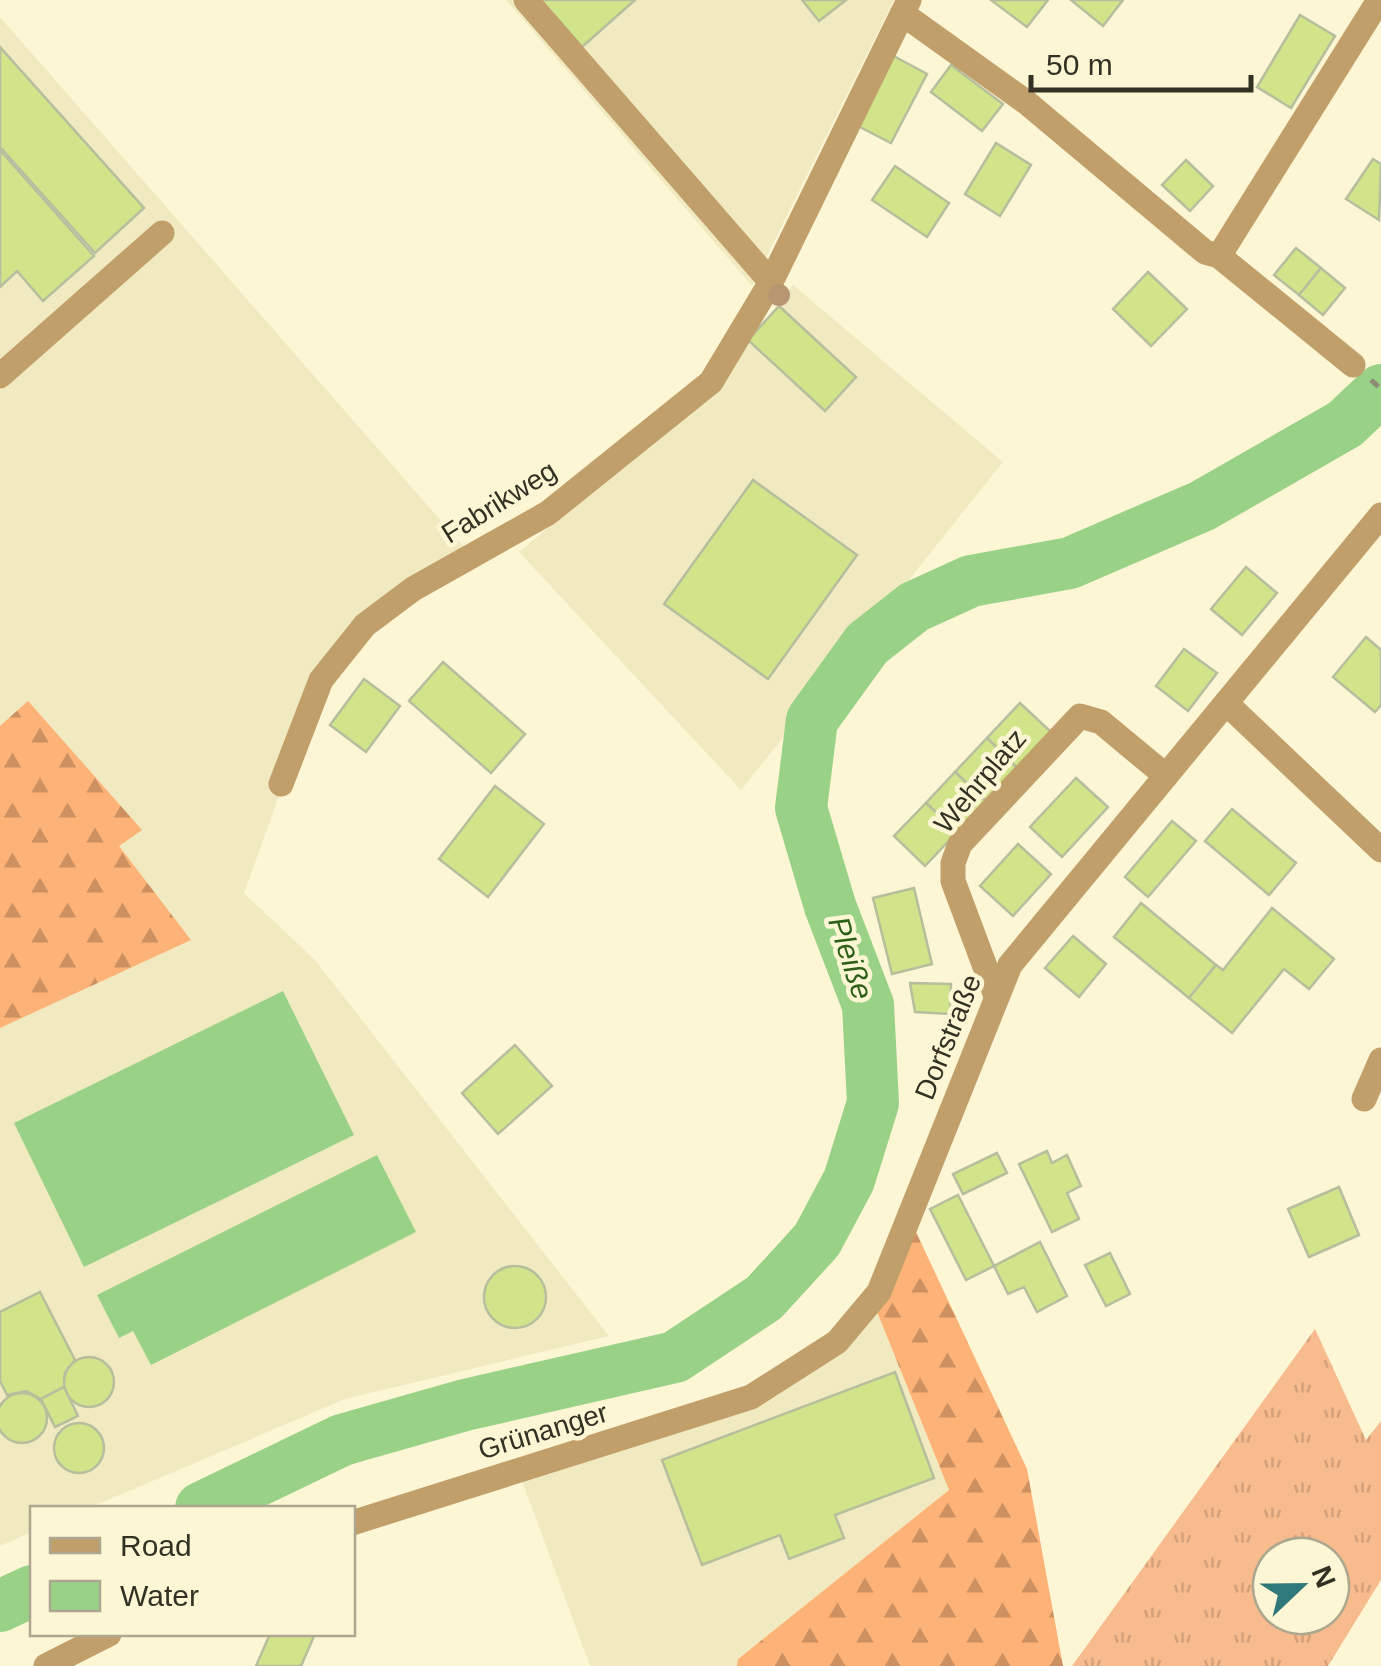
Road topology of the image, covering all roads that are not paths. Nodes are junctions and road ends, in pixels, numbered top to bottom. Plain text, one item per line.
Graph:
1 (526, 0) edge
2 (1380, 0) edge
3 (906, 7) edge
4 (162, 233) dead end
5 (1219, 256) junction
6 (771, 282) junction
7 (1354, 365) dead end
8 (0, 376) edge
9 (1381, 514) edge
10 (1226, 703) junction
11 (1166, 776) junction
12 (281, 784) dead end
13 (1381, 850) edge
14 (996, 996) junction
15 (1381, 1060) edge
16 (1364, 1099) dead end
17 (751, 1397) joint
18 (355, 1522) edge
19 (104, 1636) edge
20 (46, 1666) edge

1 - 6 street
2 - 5 street
3 - 5 street
3 - 6 street, Fabrikweg
4 - 8 street
5 - 7 street
6 - 12 street, Fabrikweg
9 - 10 street, Dorfstraße
10 - 11 street, Dorfstraße
10 - 13 street
11 - 14 street, Dorfstraße
11 - 14 street, Wehrplatz
14 - 17 street, Dorfstraße
15 - 16 street
17 - 18 street, Grünanger
19 - 20 street

